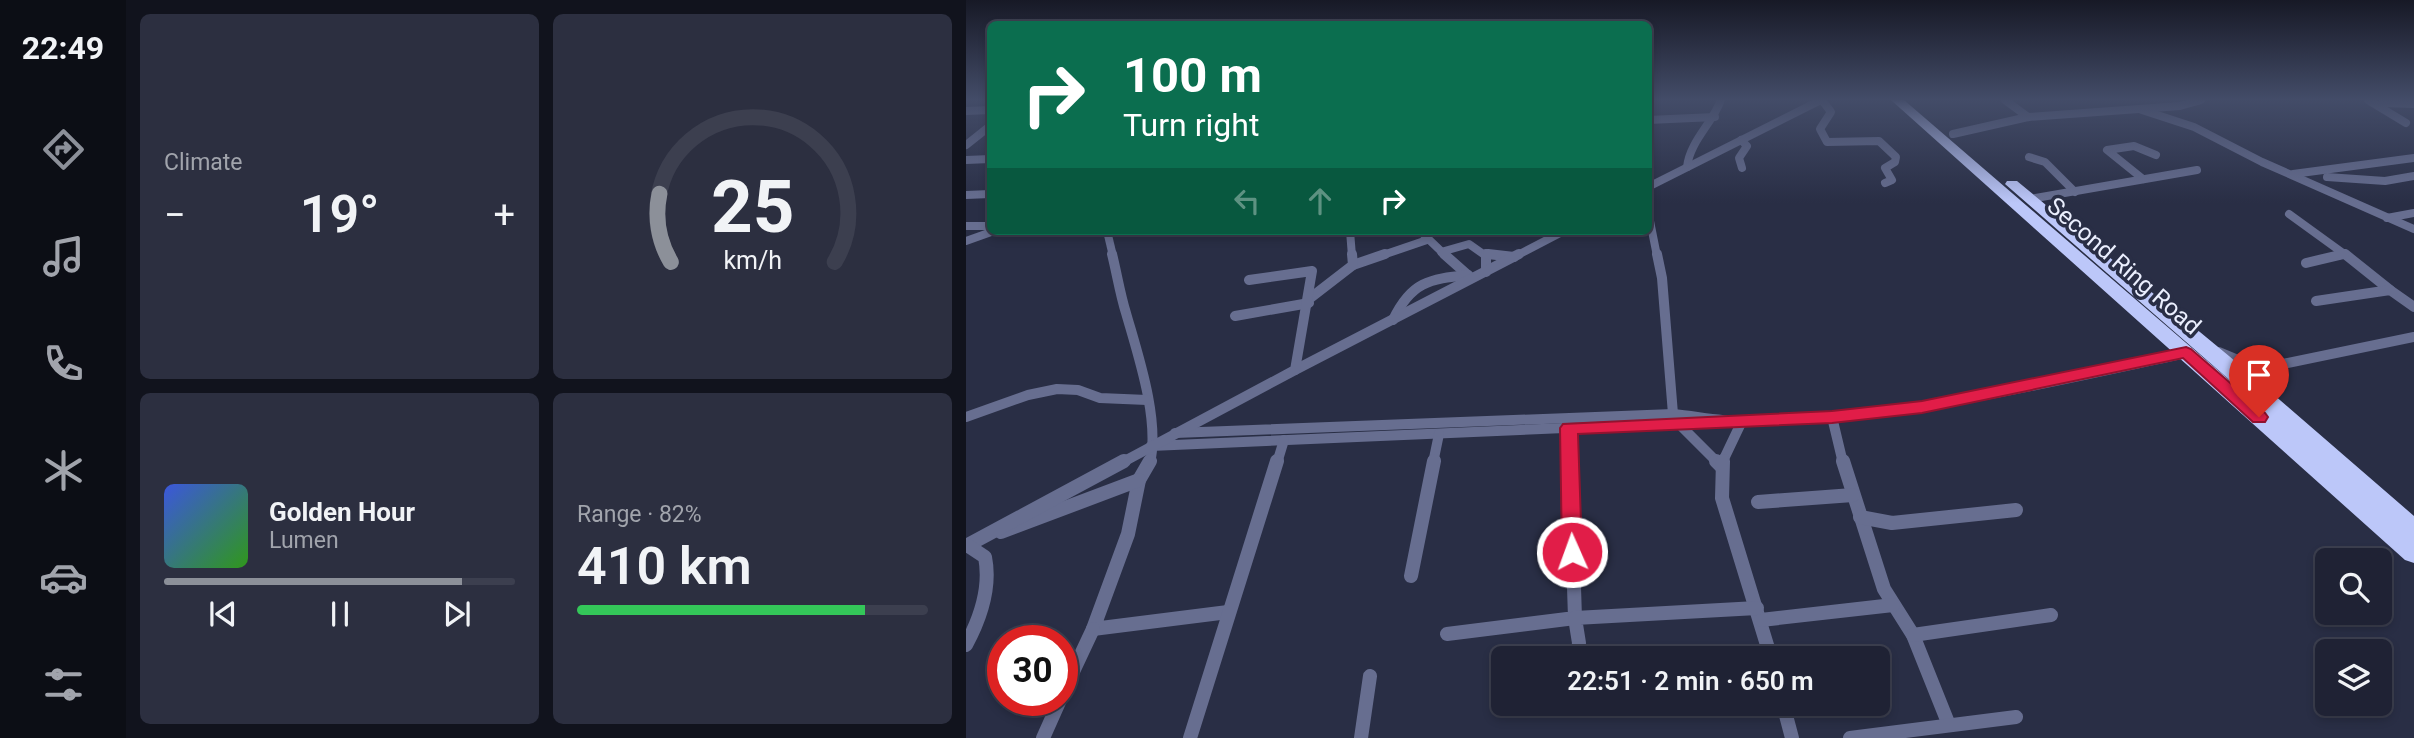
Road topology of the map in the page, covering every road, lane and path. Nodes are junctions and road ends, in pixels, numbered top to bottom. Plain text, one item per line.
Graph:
1 (1702, 134) edge
2 (1750, 134) edge
3 (1821, 134) edge
4 (1940, 134) edge
5 (1953, 134) edge
6 (2209, 134) edge
7 (1741, 139) junction
8 (2156, 155) dead end
9 (2029, 157) dead end
10 (987, 159) edge
11 (2414, 159) edge
12 (966, 160) edge
13 (1687, 167) junction
14 (1742, 168) dead end
15 (2197, 170) dead end
16 (2290, 174) junction
17 (2414, 176) edge
18 (2143, 179) junction
19 (2303, 180) junction
20 (1885, 183) dead end
21 (1652, 186) edge
22 (2075, 192) junction
23 (987, 194) edge
24 (966, 195) edge
25 (2024, 202) junction
26 (2414, 213) edge
27 (2289, 214) dead end
28 (2387, 218) junction
29 (966, 226) edge
30 (987, 226) edge
31 (2414, 229) edge
32 (1652, 230) edge
33 (987, 233) edge
34 (1108, 235) edge
35 (1350, 235) edge
36 (1423, 235) edge
37 (1556, 235) edge
38 (1427, 240) junction
39 (966, 241) edge
40 (1441, 252) junction
41 (1486, 254) junction
42 (2346, 254) junction
43 (1514, 257) junction
44 (2306, 263) dead end
45 (1353, 265) junction
46 (1486, 272) junction
47 (1470, 277) junction
48 (1249, 280) dead end
49 (2390, 290) junction
50 (1309, 301) junction
51 (2316, 301) dead end
52 (2414, 307) edge
53 (1235, 316) dead end
54 (1393, 320) junction
55 (2414, 337) edge
56 (2194, 349) junction
57 (2273, 366) junction
58 (1295, 370) junction
59 (1147, 400) junction
60 (2270, 404) junction
61 (1673, 414) junction
62 (966, 416) edge
63 (1832, 417) junction
64 (1716, 420) junction
65 (1742, 421) junction
66 (1680, 425) junction
67 (1569, 428) junction
68 (1175, 433) junction
69 (1439, 434) junction
70 (1284, 440) junction
71 (1151, 446) junction
72 (1721, 466) junction
73 (1139, 480) junction
74 (1853, 495) junction
75 (1758, 502) dead end
76 (2016, 510) dead end
77 (1860, 517) junction
78 (2414, 530) edge
79 (968, 544) edge
80 (2414, 553) edge
81 (1411, 576) dead end
82 (1893, 605) junction
83 (1228, 612) junction
84 (1759, 614) junction
85 (2051, 615) dead end
86 (1574, 618) junction
87 (1093, 629) junction
88 (1447, 634) dead end
89 (1913, 635) junction
90 (966, 645) edge
91 (1579, 646) edge
92 (1768, 646) edge
93 (1078, 661) edge
94 (1370, 676) dead end
95 (1053, 716) edge
96 (1786, 716) edge
97 (2016, 717) dead end
98 (1949, 725) junction
99 (1043, 738) edge
100 (1190, 738) edge
101 (1361, 738) edge
102 (1792, 738) edge
103 (1850, 738) edge

1 - 13 street
2 - 7 street
3 - 20 street
4 - 25 highway, Second Ring Road
5 - 25 highway, Second Ring Road
6 - 16 street
7 - 13 street
7 - 14 street
8 - 18 street
9 - 22 street
10 - 12 street
11 - 16 street
13 - 21 street
15 - 18 street
16 - 19 street
17 - 19 street
18 - 22 street
19 - 28 street
22 - 25 street
23 - 24 street
25 - 56 highway, Second Ring Road
25 - 56 highway, Second Ring Road
26 - 28 street
27 - 42 street
28 - 31 street
29 - 30 street
32 - 61 street
33 - 39 street
34 - 59 street
35 - 45 street
36 - 38 street
37 - 43 street
38 - 40 street
38 - 45 street
40 - 41 street
40 - 47 street
41 - 43 street
41 - 46 street
42 - 44 street
42 - 49 street
43 - 46 street
45 - 50 street
46 - 47 street
47 - 54 street
47 - 54 street
48 - 50 street
49 - 51 street
49 - 52 street
50 - 53 street
50 - 58 street
54 - 58 street
55 - 57 street
56 - 57 street
56 - 60 highway, Second Ring Road
56 - 63 street
56 - 80 highway, Second Ring Road
57 - 60 street
58 - 68 street
59 - 62 street
59 - 71 street
60 - 78 highway, Second Ring Road
61 - 64 street
61 - 68 street
63 - 65 street
63 - 74 street
64 - 65 street
64 - 66 street
65 - 72 street
66 - 67 street
66 - 72 street
67 - 69 street
67 - 86 street
68 - 71 street
69 - 70 street
69 - 81 street
70 - 71 street
70 - 83 street
71 - 73 street
71 - 79 street
72 - 84 street
73 - 79 street
73 - 87 street
74 - 75 street
74 - 77 street
76 - 77 street
77 - 82 street
79 - 90 street
82 - 84 street
82 - 89 street
83 - 87 street
83 - 100 street
84 - 86 street
84 - 92 street
85 - 89 street
86 - 88 street
86 - 91 street
87 - 93 street
89 - 98 street
94 - 101 street
95 - 99 street
96 - 102 street
97 - 98 street
98 - 103 street

